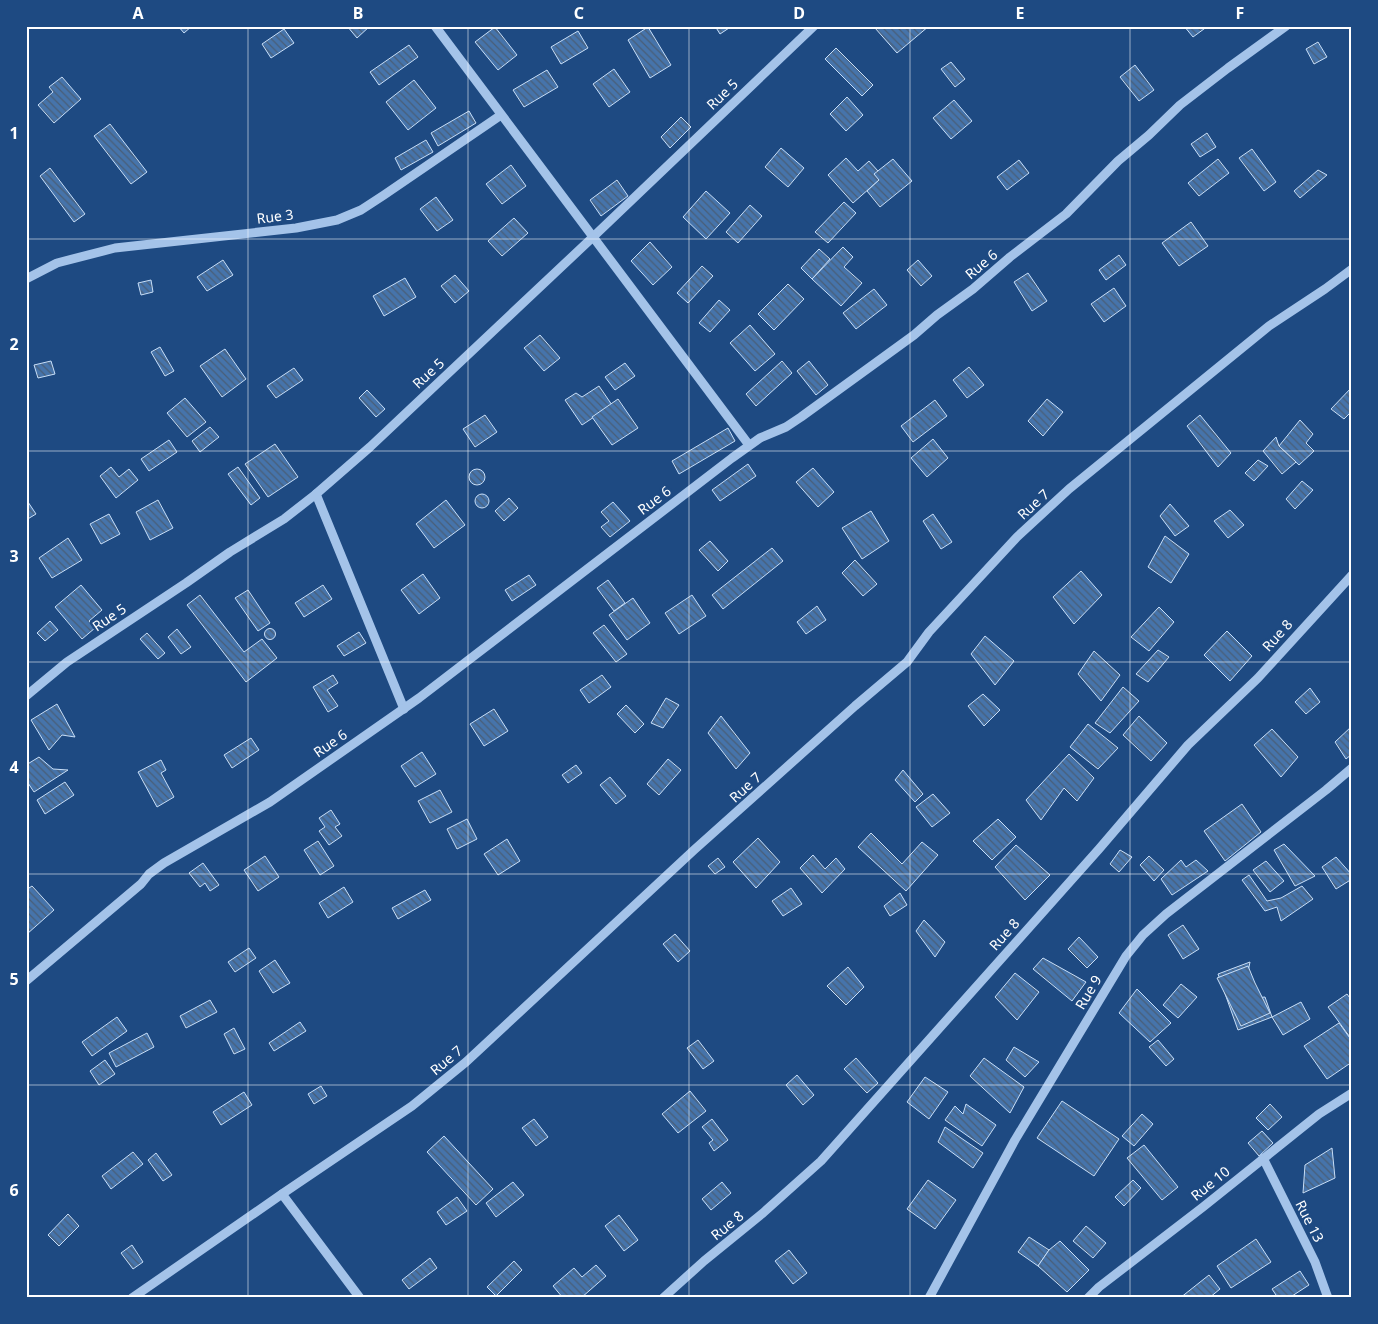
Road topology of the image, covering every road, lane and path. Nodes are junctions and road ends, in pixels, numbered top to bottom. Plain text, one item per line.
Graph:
1 (435, 26) edge
2 (814, 26) edge
3 (1286, 26) edge
4 (502, 115) junction
5 (593, 237) junction
6 (1352, 269) edge
7 (26, 279) edge
8 (749, 445) junction
9 (316, 494) junction
10 (1352, 574) edge
11 (26, 696) edge
12 (404, 709) junction
13 (1352, 768) edge
14 (26, 981) edge
15 (1352, 1093) edge
16 (1263, 1158) junction
17 (282, 1194) junction
18 (132, 1298) edge
19 (360, 1298) edge
20 (663, 1298) edge
21 (929, 1298) edge
22 (1088, 1298) edge
23 (1328, 1298) edge

1 - 4 street
2 - 5 street, Rue 5
3 - 8 street, Rue 6
4 - 5 street
4 - 7 street, Rue 3
5 - 8 street
5 - 9 street, Rue 5
6 - 17 street, Rue 7
8 - 12 street, Rue 6
9 - 11 street, Rue 5
9 - 12 street
10 - 20 street, Rue 8
12 - 14 street, Rue 6
13 - 21 street, Rue 9
15 - 16 street, Rue 10
16 - 22 street, Rue 10
16 - 23 street, Rue 13
17 - 18 street, Rue 7
17 - 19 street

